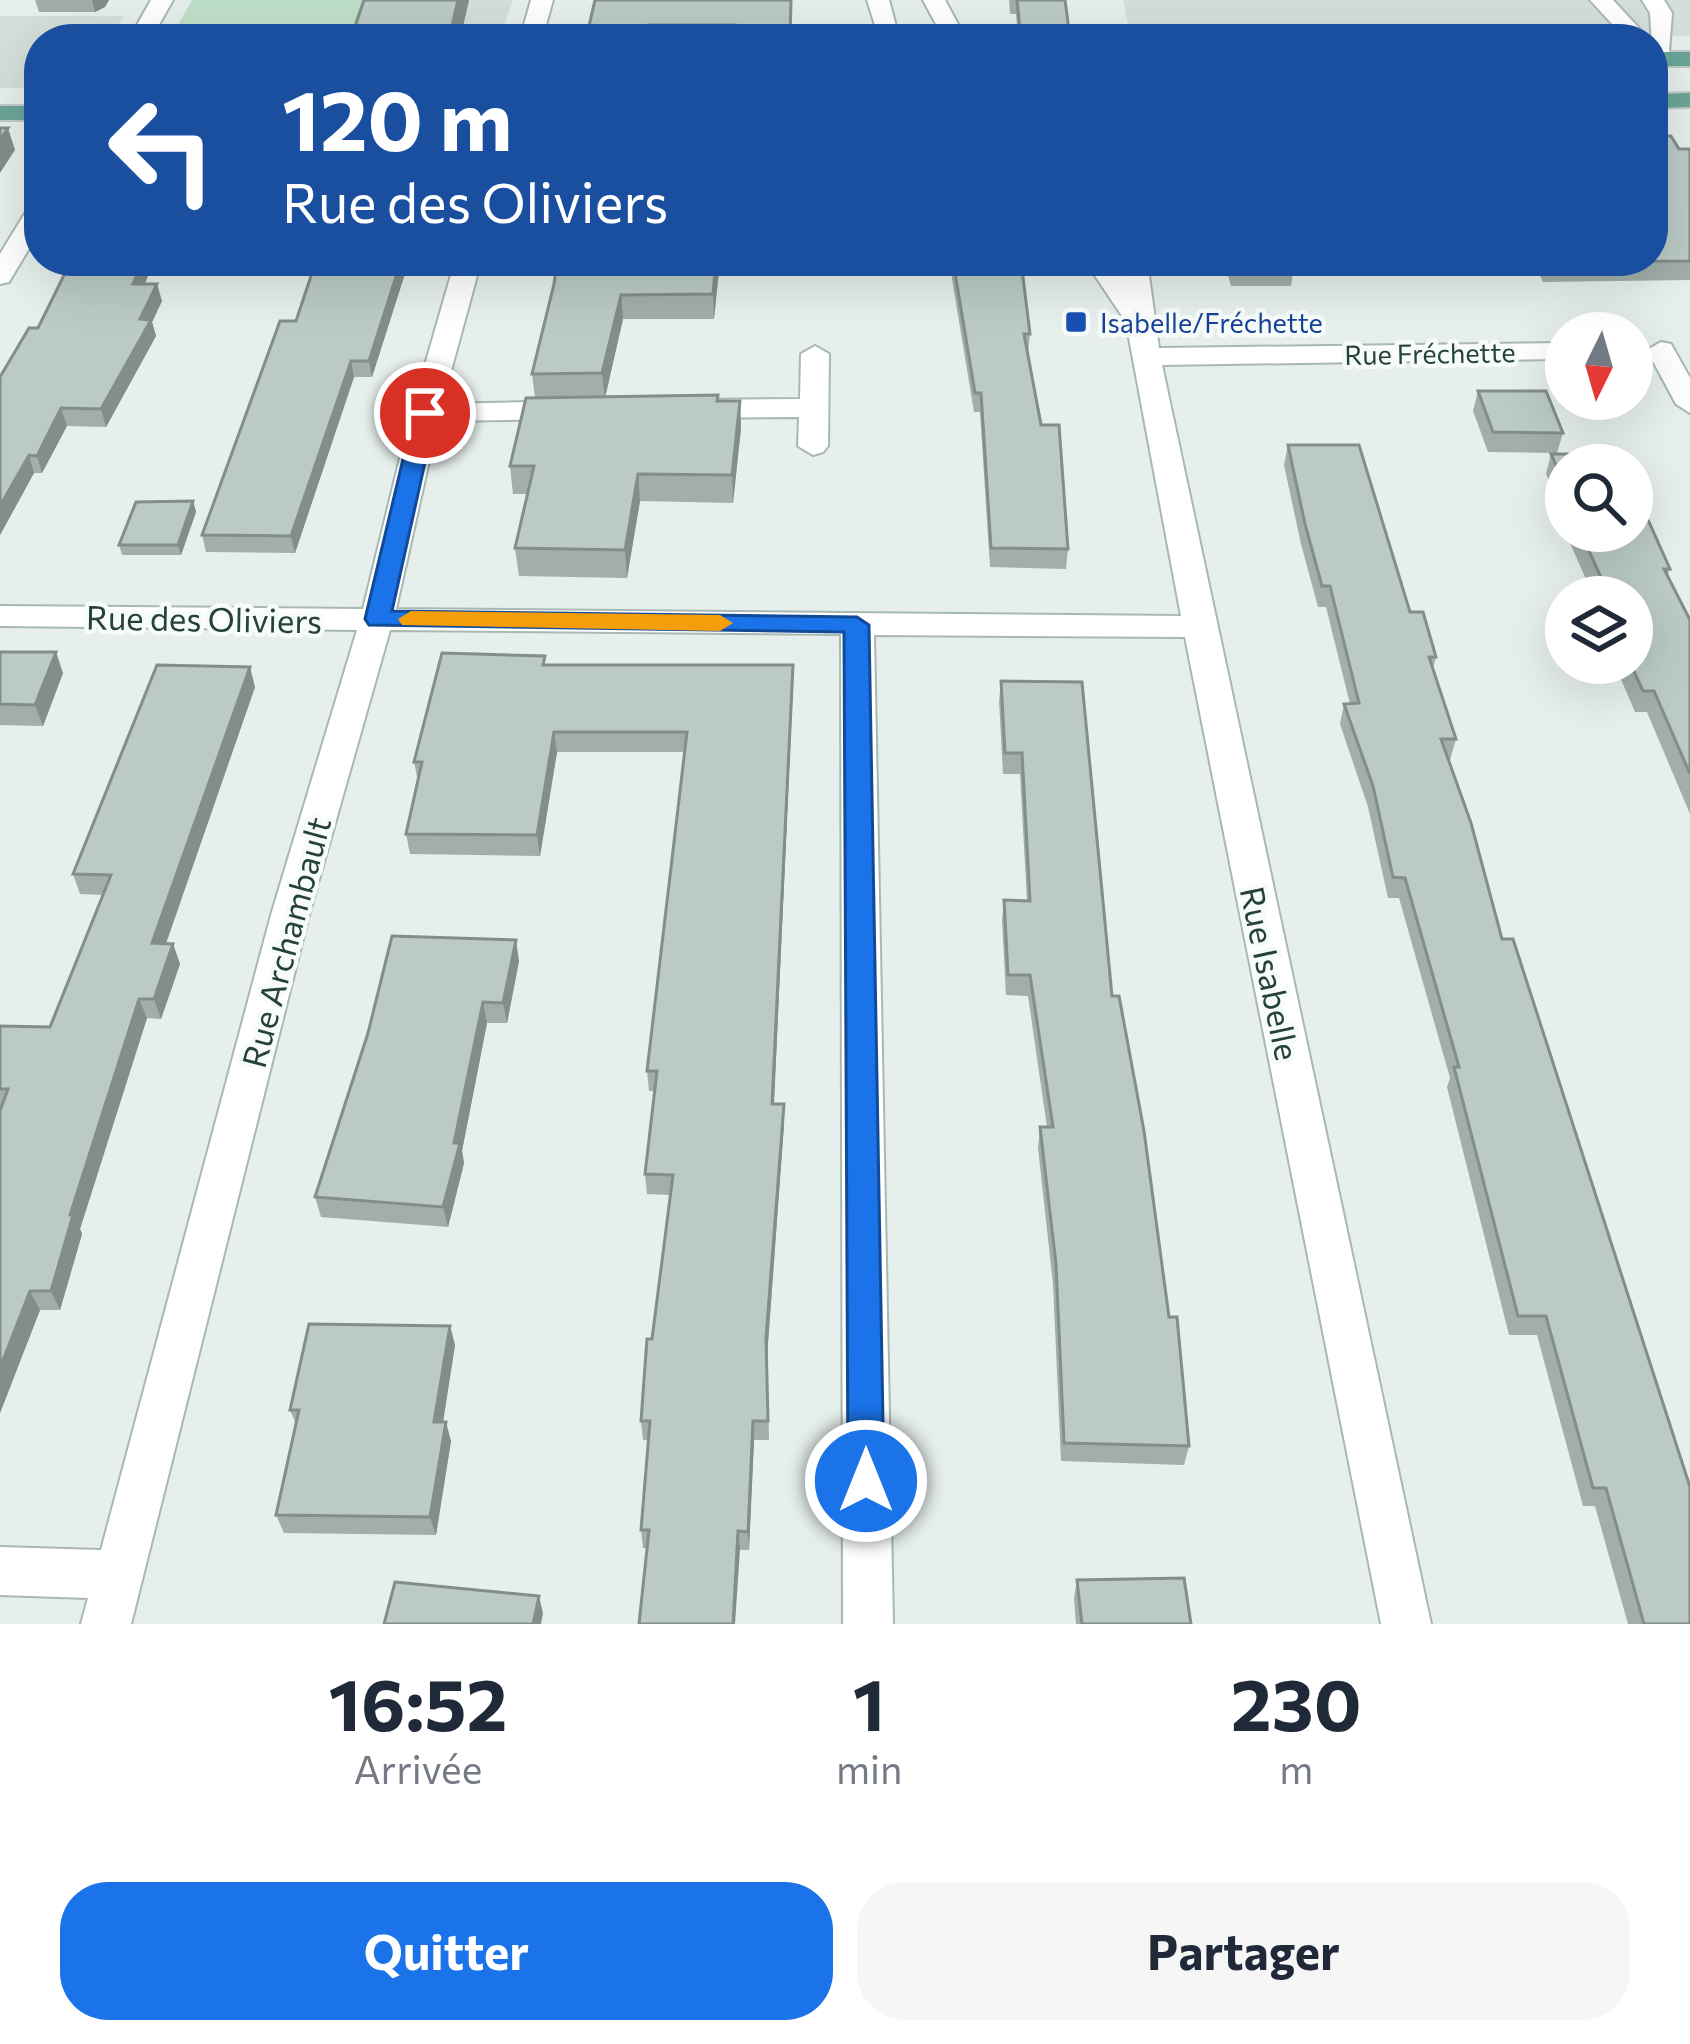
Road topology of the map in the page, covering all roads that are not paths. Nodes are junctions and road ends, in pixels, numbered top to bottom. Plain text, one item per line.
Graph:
1 (1600, 0) edge
2 (1623, 24) edge
3 (24, 235) edge
4 (464, 276) edge
5 (1107, 276) edge
6 (1137, 276) edge
7 (0, 277) edge
8 (1144, 339) junction
9 (1545, 350) edge
10 (1661, 350) edge
11 (815, 354) dead end
12 (1690, 404) edge
13 (814, 407) junction
14 (608, 409) edge
15 (654, 409) edge
16 (425, 413) junction
17 (813, 446) dead end
18 (0, 616) edge
19 (377, 619) junction
20 (857, 625) junction
21 (1199, 627) junction
22 (0, 1571) edge
23 (119, 1575) junction
24 (106, 1624) edge
25 (868, 1624) edge
26 (1406, 1624) edge

1 - 2 street
3 - 7 street
4 - 16 street, Rue Archambault
5 - 8 street, Rue Isabelle
6 - 8 street, Rue Isabelle
8 - 9 street, Rue Fréchette
8 - 21 street, Rue Isabelle
10 - 12 street
11 - 13 street
13 - 15 street
13 - 17 street
14 - 16 street
16 - 19 street, Rue Archambault
18 - 19 street, Rue des Oliviers
19 - 20 street, Rue des Oliviers
19 - 23 street, Rue Archambault
20 - 21 street, Rue des Oliviers
20 - 25 street
21 - 26 street, Rue Isabelle
22 - 23 street
23 - 24 street, Rue Archambault

